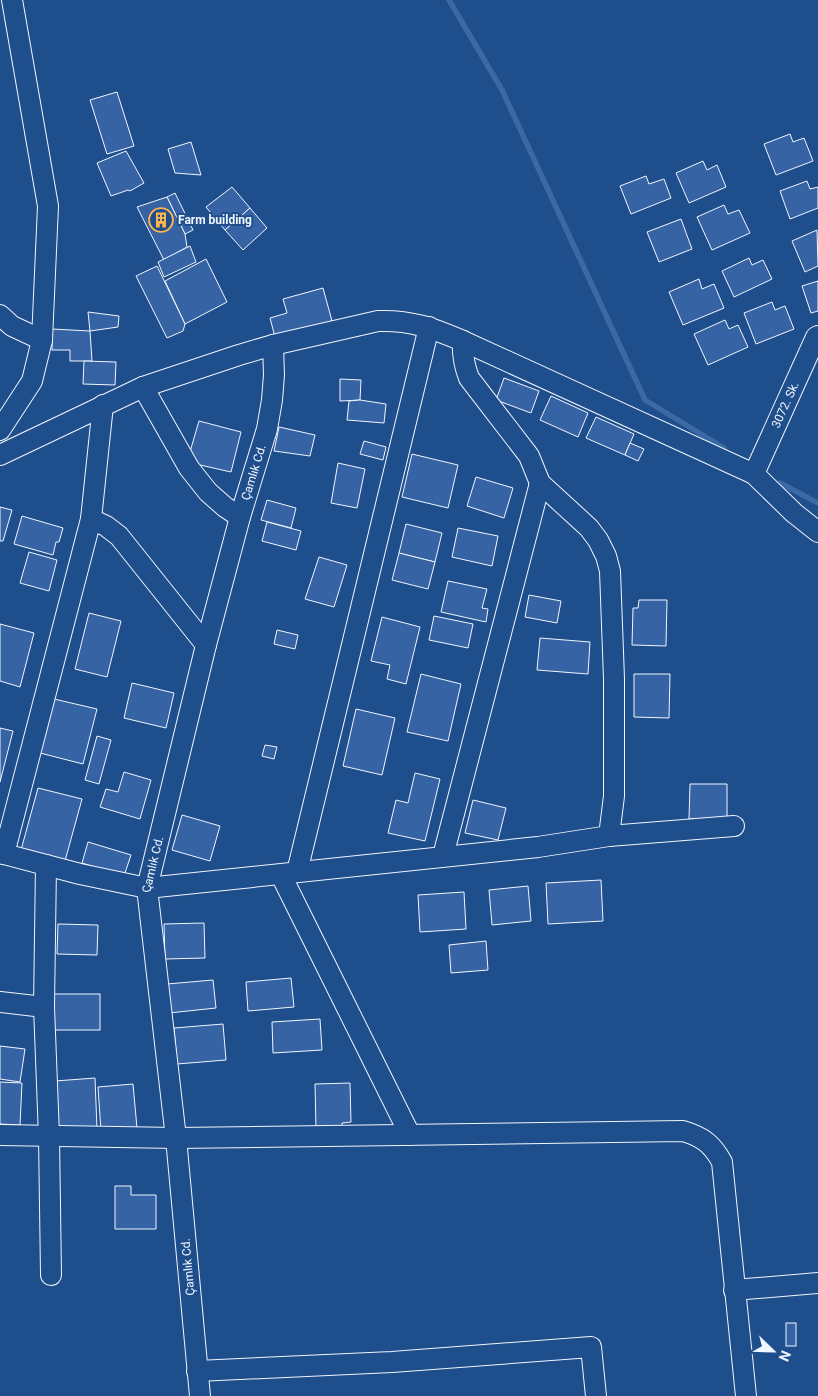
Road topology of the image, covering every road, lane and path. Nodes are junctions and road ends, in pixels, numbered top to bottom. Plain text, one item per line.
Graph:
1 (12, 0) edge
2 (0, 315) edge
3 (429, 327) junction
4 (818, 336) edge
5 (42, 340) junction
6 (463, 341) junction
7 (273, 345) junction
8 (143, 387) junction
9 (103, 405) junction
10 (0, 430) edge
11 (0, 455) edge
12 (754, 474) junction
13 (540, 483) junction
14 (240, 517) junction
15 (91, 519) junction
16 (818, 532) edge
17 (206, 645) junction
18 (734, 826) dead end
19 (609, 836) junction
20 (2, 853) edge
21 (443, 856) junction
22 (46, 865) junction
23 (289, 873) junction
24 (147, 888) junction
25 (0, 1002) edge
26 (44, 1007) junction
27 (0, 1135) edge
28 (410, 1135) junction
29 (49, 1136) junction
30 (176, 1138) junction
31 (51, 1275) dead end
32 (818, 1283) edge
33 (734, 1290) junction
34 (197, 1370) junction
35 (200, 1396) edge
36 (596, 1396) edge
37 (746, 1396) edge

1 - 5 street
2 - 5 street
3 - 6 street
3 - 7 street
3 - 23 street
4 - 12 street, 3072. Sk.
5 - 10 street
6 - 12 street
6 - 13 street
7 - 8 street
7 - 14 street, Çamlık Cd.
8 - 9 street
8 - 14 street
9 - 11 street
9 - 15 street
12 - 16 street
13 - 19 street
13 - 21 street
14 - 17 street, Çamlık Cd.
15 - 17 street
15 - 20 street
17 - 24 street, Çamlık Cd.
18 - 19 street
19 - 21 street
20 - 22 street
21 - 23 street
22 - 24 street
22 - 26 street
23 - 24 street
23 - 28 street
24 - 30 street, Çamlık Cd.
25 - 26 street
26 - 29 street
27 - 29 street
28 - 30 street
28 - 33 street
29 - 30 street
29 - 31 street
30 - 34 street, Çamlık Cd.
32 - 33 street
33 - 37 street
34 - 35 street, Çamlık Cd.
34 - 36 street

